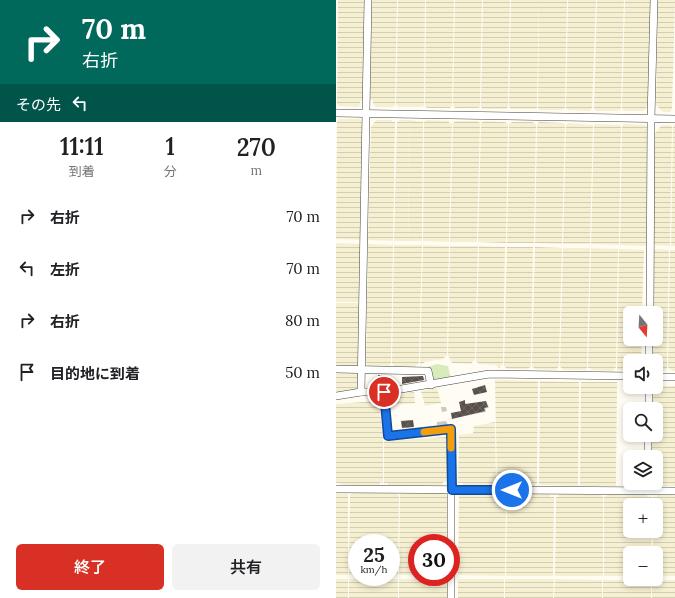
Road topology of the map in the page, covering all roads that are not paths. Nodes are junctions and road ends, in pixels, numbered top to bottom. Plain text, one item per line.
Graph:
1 (368, 0) edge
2 (654, 0) edge
3 (336, 113) edge
4 (366, 114) junction
5 (651, 119) junction
6 (675, 119) edge
7 (650, 306) edge
8 (336, 369) edge
9 (362, 370) junction
10 (623, 376) edge
11 (663, 377) edge
12 (675, 377) edge
13 (431, 385) junction
14 (361, 392) junction
15 (336, 396) edge
16 (384, 396) junction
17 (623, 487) edge
18 (336, 489) edge
19 (663, 489) edge
20 (452, 490) junction
21 (675, 491) edge
22 (451, 598) edge

1 - 4 street
2 - 5 street
3 - 4 street
4 - 5 street
4 - 9 street
5 - 6 street
5 - 7 street
8 - 9 street
9 - 13 street
9 - 14 street
10 - 13 street
11 - 12 street
13 - 16 street
14 - 15 street
14 - 16 street
16 - 20 street
17 - 20 street
18 - 20 street
19 - 21 street
20 - 22 street

